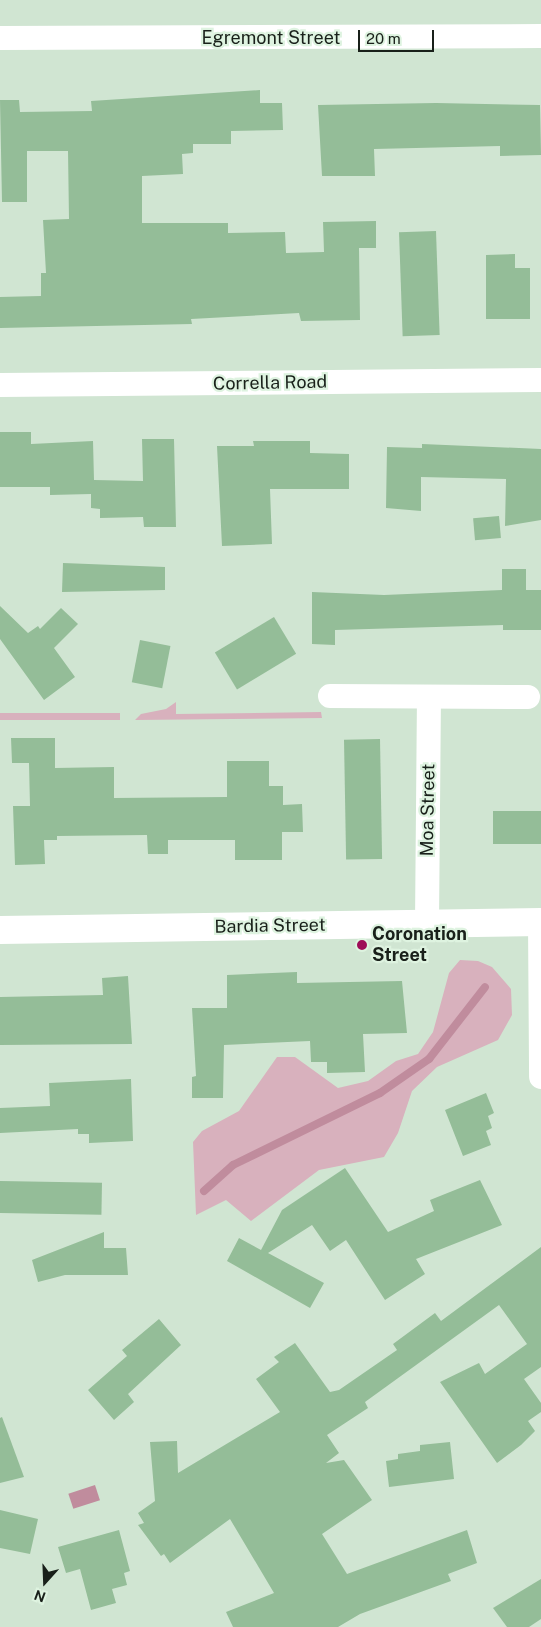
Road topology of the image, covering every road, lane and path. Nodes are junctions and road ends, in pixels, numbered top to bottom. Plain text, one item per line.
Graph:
1 (541, 36) edge
2 (0, 38) edge
3 (541, 380) edge
4 (0, 385) edge
5 (330, 696) dead end
6 (429, 697) junction
7 (528, 697) dead end
8 (541, 922) edge
9 (427, 923) junction
10 (0, 930) edge
11 (541, 1077) edge

1 - 2 street, Egremont Street
3 - 4 street, Corrella Road
5 - 6 street
6 - 7 street
6 - 9 street, Moa Street
8 - 9 street, Bardia Street
8 - 11 street
9 - 10 street, Bardia Street

